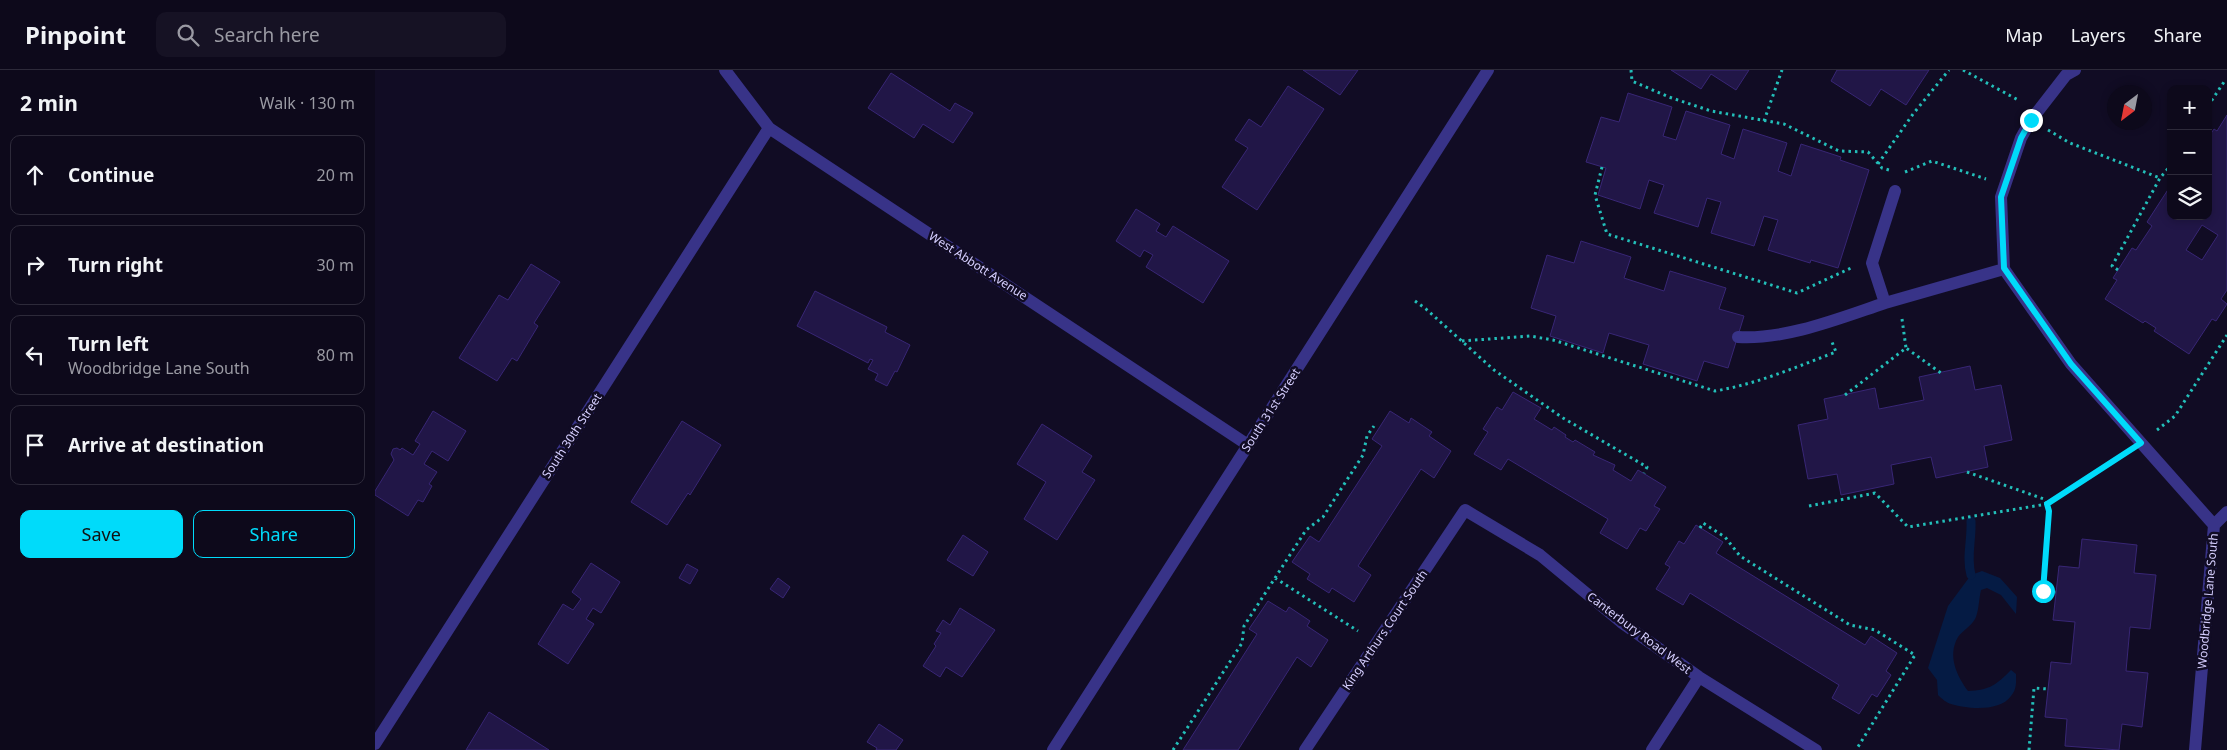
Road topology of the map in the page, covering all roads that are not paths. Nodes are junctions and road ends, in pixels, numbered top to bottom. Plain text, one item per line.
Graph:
1 (725, 70) edge
2 (1488, 70) edge
3 (2075, 70) edge
4 (769, 128) junction
5 (1895, 191) dead end
6 (2004, 268) junction
7 (1891, 302) junction
8 (1738, 337) dead end
9 (1248, 445) junction
10 (1465, 510) joint
11 (2227, 512) edge
12 (2214, 524) junction
13 (1699, 677) junction
14 (375, 744) edge
15 (1053, 750) edge
16 (1305, 750) edge
17 (1652, 750) edge
18 (1816, 750) edge
19 (2195, 750) edge

1 - 4 street, West Abbott Avenue
2 - 9 street, South 31st Street
3 - 6 street
4 - 9 street, West Abbott Avenue
4 - 14 street, South 30th Street
5 - 7 street
6 - 7 street
6 - 12 street, Woodbridge Lane South
7 - 8 street
9 - 15 street, South 31st Street
10 - 13 street, Canterbury Road West
10 - 16 street, King Arthurs Court South
11 - 12 street
12 - 19 street, Woodbridge Lane South
13 - 17 street
13 - 18 street, Canterbury Road West

